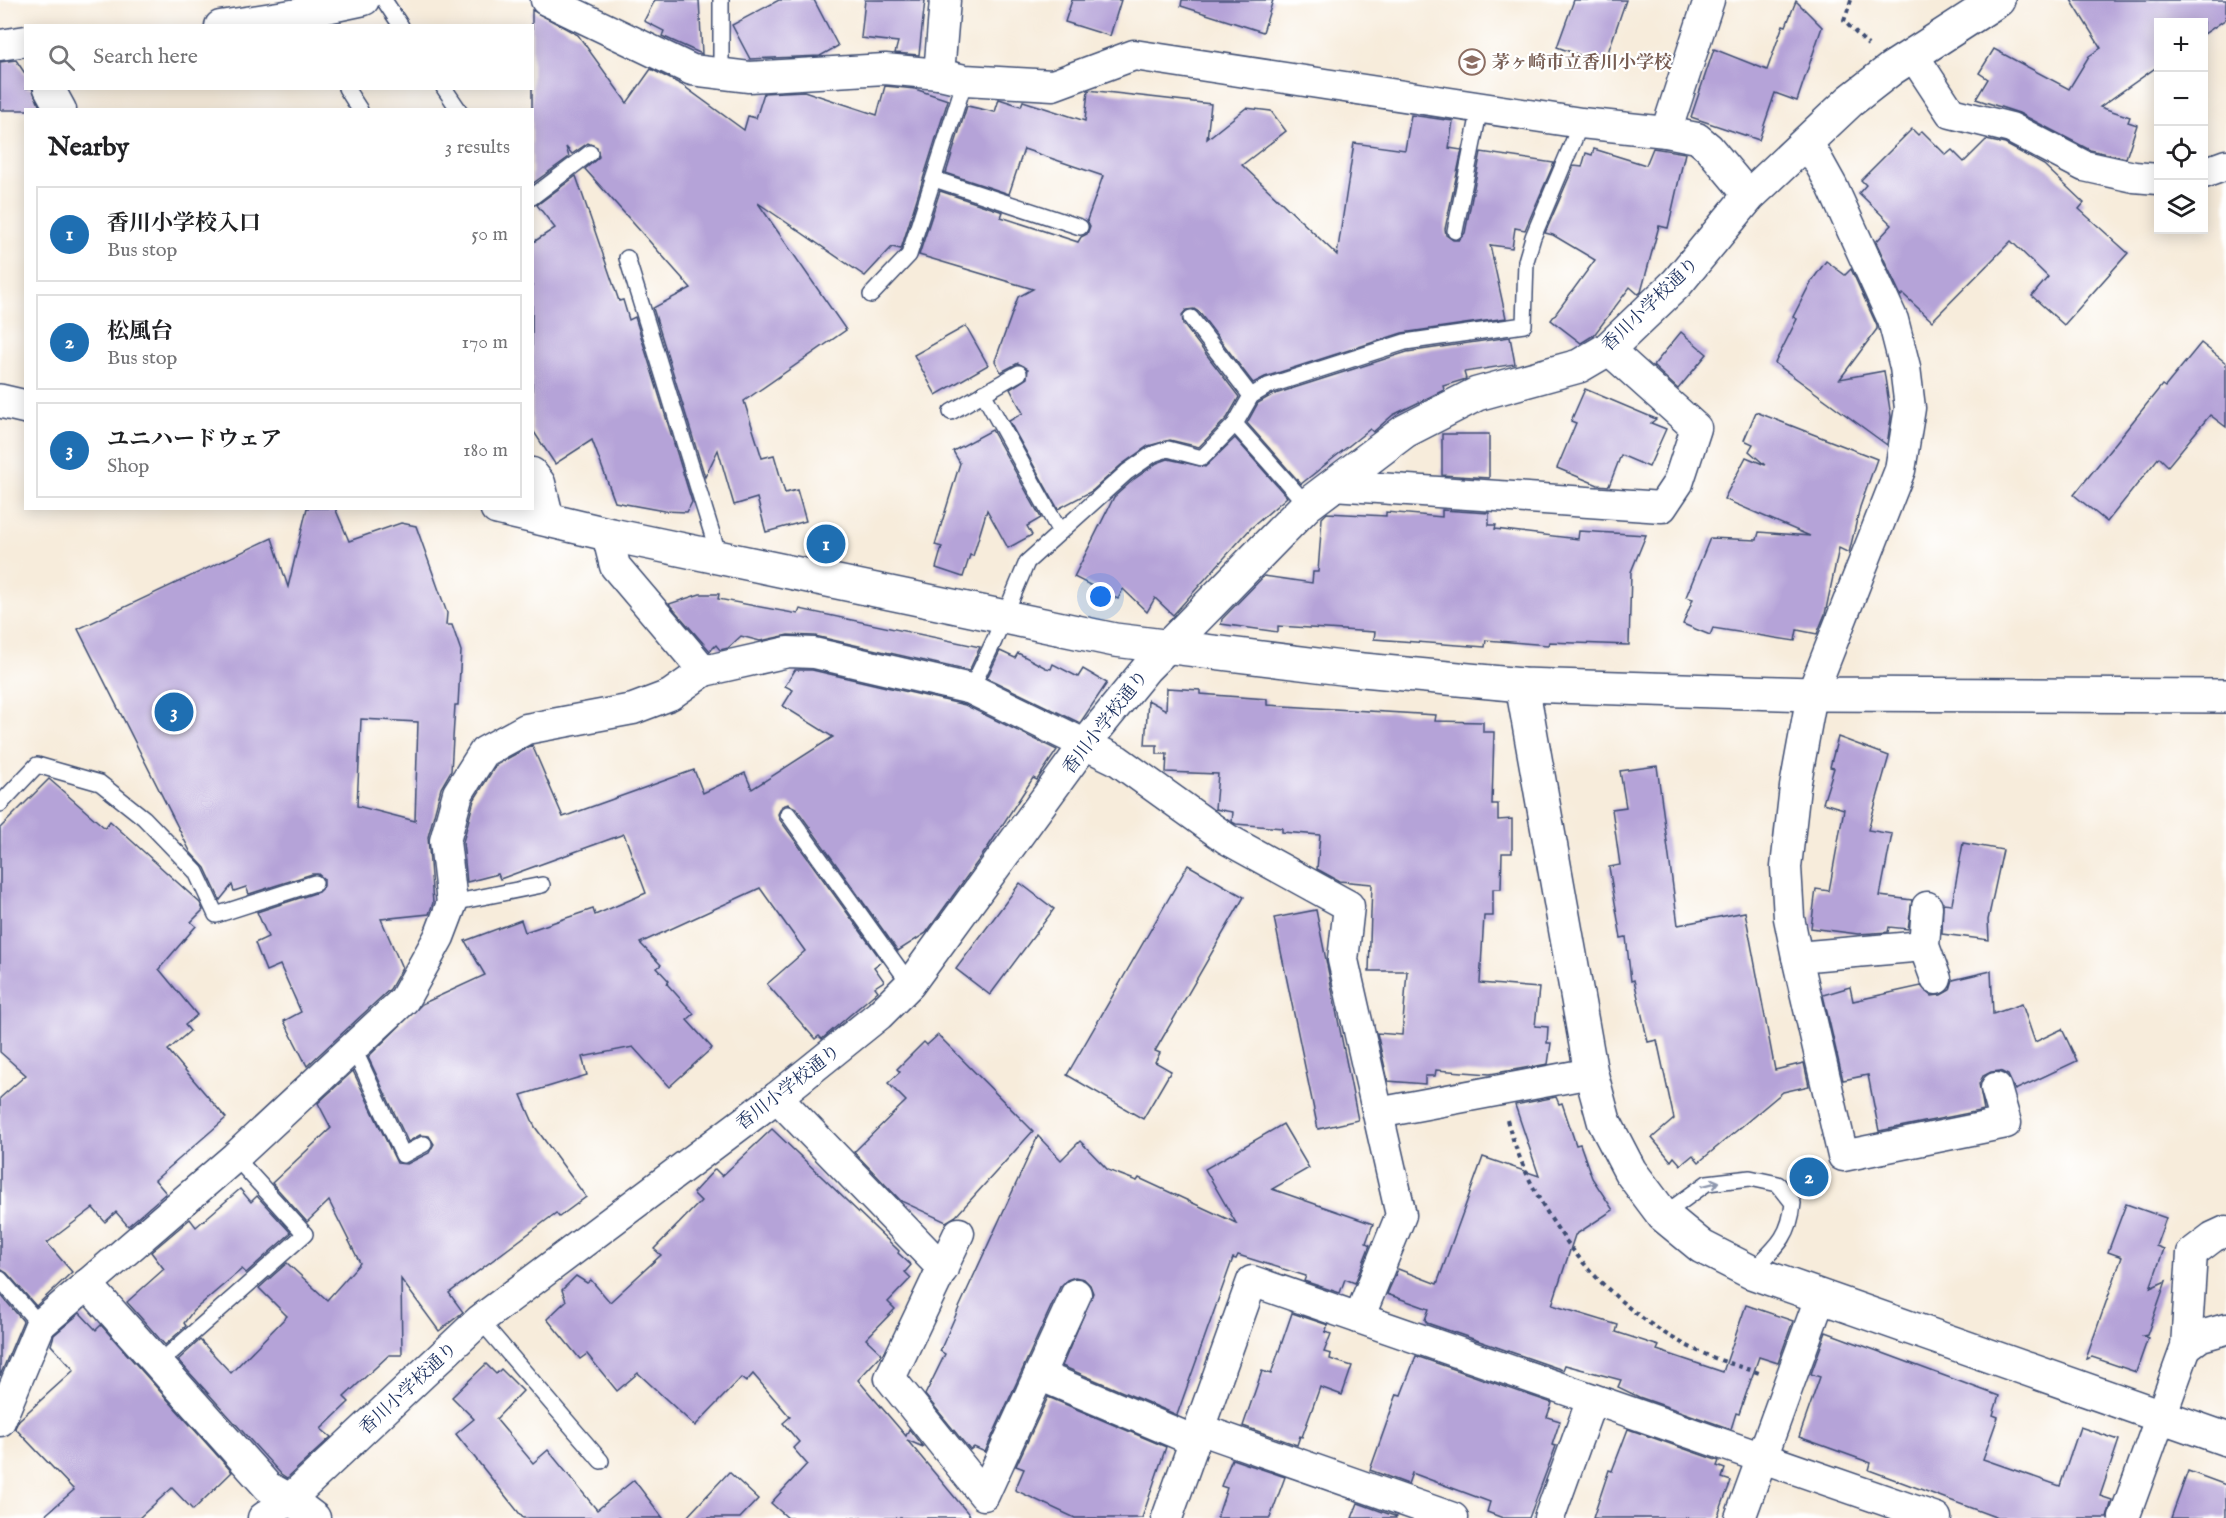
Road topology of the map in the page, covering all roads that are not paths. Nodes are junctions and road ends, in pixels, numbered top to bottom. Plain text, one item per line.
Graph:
1 (364, 0) edge
2 (384, 0) edge
3 (546, 0) edge
4 (721, 0) edge
5 (945, 0) edge
6 (1709, 0) edge
7 (1998, 0) edge
8 (302, 20) edge
9 (247, 24) edge
10 (400, 24) edge
11 (1902, 62) junction
12 (721, 74) junction
13 (952, 77) junction
14 (50, 90) edge
15 (347, 90) edge
16 (445, 90) edge
17 (60, 108) edge
18 (359, 108) edge
19 (458, 108) edge
20 (1480, 108) junction
21 (1581, 123) junction
22 (1666, 132) junction
23 (1807, 141) junction
24 (590, 153) dead end
25 (2226, 165) edge
26 (2208, 172) edge
27 (2154, 179) edge
28 (934, 180) junction
29 (534, 195) edge
30 (1749, 196) junction
31 (1080, 227) dead end
32 (1455, 231) dead end
33 (627, 258) dead end
34 (871, 295) dead end
35 (1191, 318) dead end
36 (1608, 349) junction
37 (1019, 373) dead end
38 (983, 393) junction
39 (1251, 396) junction
40 (0, 401) edge
41 (24, 407) edge
42 (951, 411) dead end
43 (1235, 424) junction
44 (534, 476) edge
45 (1333, 484) junction
46 (1307, 505) junction
47 (505, 510) edge
48 (549, 520) junction
49 (1060, 532) junction
50 (607, 534) junction
51 (719, 556) junction
52 (1004, 618) junction
53 (1167, 648) junction
54 (704, 671) junction
55 (1522, 685) junction
56 (970, 689) junction
57 (1812, 694) junction
58 (2226, 696) edge
59 (1085, 744) junction
60 (0, 804) edge
61 (788, 813) dead end
62 (315, 883) dead end
63 (542, 885) dead end
64 (452, 903) junction
65 (1927, 907) dead end
66 (1924, 946) junction
67 (1797, 957) junction
68 (1936, 979) dead end
69 (910, 984) junction
70 (353, 1047) junction
71 (1591, 1073) junction
72 (1996, 1088) dead end
73 (777, 1097) junction
74 (1378, 1113) junction
75 (424, 1144) dead end
76 (235, 1157) junction
77 (1663, 1215) junction
78 (2226, 1231) edge
79 (959, 1233) dead end
80 (942, 1269) junction
81 (1751, 1272) junction
82 (0, 1279) edge
83 (87, 1284) junction
84 (1076, 1294) dead end
85 (1820, 1298) junction
86 (1359, 1318) junction
87 (480, 1320) junction
88 (40, 1325) junction
89 (2226, 1329) edge
90 (2186, 1347) junction
91 (158, 1364) junction
92 (1039, 1375) junction
93 (1592, 1399) junction
94 (2160, 1416) junction
95 (0, 1421) edge
96 (1197, 1435) junction
97 (2226, 1439) edge
98 (1761, 1458) junction
99 (602, 1461) dead end
100 (290, 1499) junction
101 (1931, 1517) edge
102 (262, 1518) edge
103 (315, 1518) edge
104 (1167, 1518) edge
105 (1453, 1518) edge
106 (1549, 1518) edge
107 (1740, 1518) edge
108 (2124, 1518) edge

1 - 8 street
2 - 10 lane
3 - 12 street
4 - 12 lane
5 - 13 street
6 - 22 street
7 - 11 street, 香川小学校通り
8 - 9 street
11 - 23 street, 香川小学校通り
11 - 27 street
12 - 13 street
13 - 20 street
13 - 28 lane
14 - 17 street
15 - 18 lane
16 - 19 lane
20 - 21 street
20 - 32 lane
21 - 22 street
21 - 39 lane
22 - 30 street
23 - 30 street, 香川小学校通り
23 - 57 street
24 - 29 lane
25 - 26 street
28 - 31 lane
28 - 34 lane
30 - 36 street, 香川小学校通り
33 - 51 lane
35 - 39 lane
36 - 45 street, 香川小学校通り
36 - 45 street
37 - 38 lane
38 - 42 lane
38 - 49 lane
39 - 43 lane
40 - 41 street
43 - 46 lane
43 - 49 lane
44 - 48 street
45 - 46 street, 香川小学校通り
46 - 53 street, 香川小学校通り
47 - 48 street
48 - 50 street
49 - 52 lane
50 - 51 street
50 - 54 street
51 - 52 street
52 - 53 street
52 - 56 lane
53 - 55 street
53 - 59 street, 香川小学校通り
54 - 56 street
54 - 64 street
55 - 57 street
55 - 71 street
56 - 59 street
57 - 58 street
57 - 67 street
59 - 69 street, 香川小学校通り
59 - 74 street
60 - 62 lane
61 - 69 lane
63 - 64 lane
64 - 70 street
65 - 66 street
66 - 67 street
66 - 68 street
67 - 72 street
69 - 73 street, 香川小学校通り
70 - 75 lane
70 - 76 street
71 - 74 street
71 - 77 street
73 - 80 street
73 - 87 street, 香川小学校通り
74 - 86 street
76 - 83 street
76 - 91 lane
77 - 81 street
77 -> 81 lane
78 - 90 street
79 - 80 street
80 - 92 street
81 - 85 street
82 - 88 lane
83 - 88 street
83 - 91 street
84 - 92 street
85 - 94 street
85 - 98 street
86 - 93 street
86 - 96 street
87 - 99 lane
87 - 100 street, 香川小学校通り
88 - 95 street
89 - 90 street
90 - 94 street
91 - 100 street
92 - 96 street
93 - 98 street
93 - 106 street
94 - 97 street
94 - 108 street
96 - 104 street
96 - 105 street
98 - 101 street
98 - 107 street
100 - 102 street, 香川小学校通り
100 - 103 street

